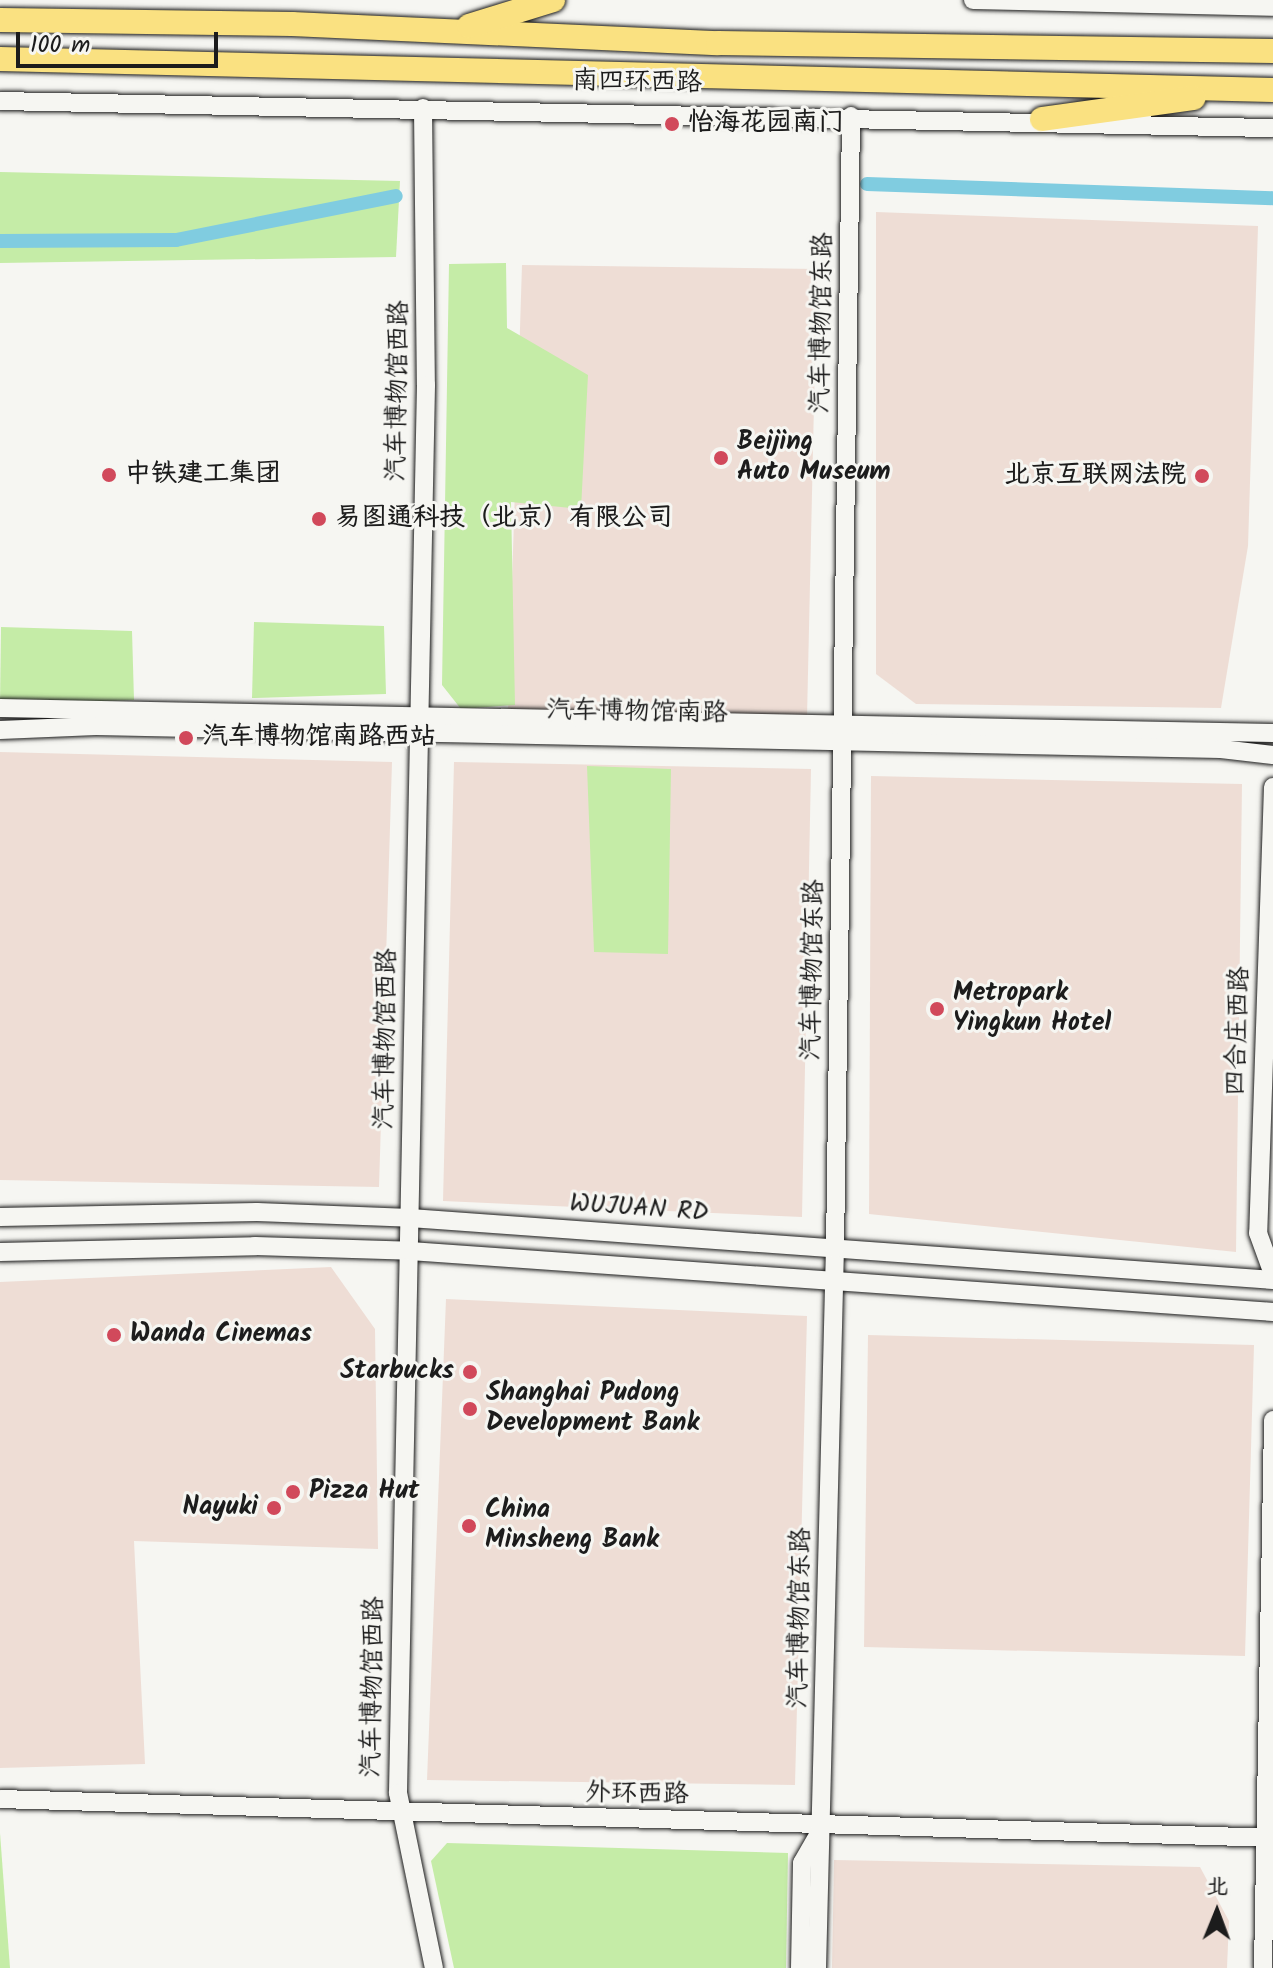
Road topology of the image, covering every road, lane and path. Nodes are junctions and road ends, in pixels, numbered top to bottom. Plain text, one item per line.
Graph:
1 (553, 0) edge
2 (973, 0) edge
3 (1273, 7) edge
4 (0, 20) edge
5 (451, 31) junction
6 (1273, 51) edge
7 (0, 59) edge
8 (1244, 89) junction
9 (1273, 90) edge
10 (0, 101) edge
11 (423, 108) junction
12 (851, 116) junction
13 (1042, 119) junction
14 (1273, 128) edge
15 (0, 708) edge
16 (419, 715) junction
17 (845, 724) junction
18 (0, 730) edge
19 (1273, 733) edge
20 (419, 735) junction
21 (844, 743) junction
22 (1273, 755) edge
23 (1273, 787) edge
24 (0, 1217) edge
25 (410, 1218) junction
26 (835, 1249) junction
27 (410, 1251) junction
28 (0, 1252) edge
29 (1273, 1277) edge
30 (834, 1279) junction
31 (1273, 1312) edge
32 (1273, 1420) edge
33 (0, 1799) edge
34 (402, 1815) junction
35 (823, 1826) junction
36 (1270, 1838) edge
37 (434, 1968) edge
38 (800, 1968) edge
39 (817, 1968) edge
40 (1263, 1968) edge

1 - 5 highway
2 - 3 street
4 - 5 highway, 南四环西路
5 - 6 highway, 南四环西路
7 - 8 highway, 南四环西路
8 - 9 highway, 南四环西路
8 - 13 highway
10 - 11 street, 南四环西路
11 - 12 street, 南四环西路
11 - 16 street, 汽车博物馆西路
12 - 13 street, 南四环西路
12 - 17 street, 汽车博物馆东路
13 - 14 street, 南四环西路
15 - 16 street, 汽车博物馆南路
16 - 17 street, 汽车博物馆南路
16 - 20 street, 汽车博物馆西路
17 - 19 street, 汽车博物馆南路
17 - 21 street, 汽车博物馆东路
18 - 20 street, 汽车博物馆南路
20 - 21 street, 汽车博物馆南路
20 - 25 street, 汽车博物馆西路
21 - 22 street, 汽车博物馆南路
21 - 26 street, 汽车博物馆东路
23 - 29 street, 四合庄西路
24 - 25 street, WUJUAN RD
25 - 26 street, WUJUAN RD
25 - 27 street, 汽车博物馆西路
26 - 29 street, WUJUAN RD
26 - 30 street, 汽车博物馆东路
27 - 28 street
27 - 30 street
27 - 34 street, 汽车博物馆西路
30 - 31 street
30 - 35 street, 汽车博物馆东路
32 - 36 street
33 - 34 street, 外环西路
34 - 35 street, 外环西路
34 - 37 street, 汽车博物馆西路
35 - 36 street, 外环西路
35 - 38 street
35 - 39 street, 汽车博物馆东路
36 - 40 street

